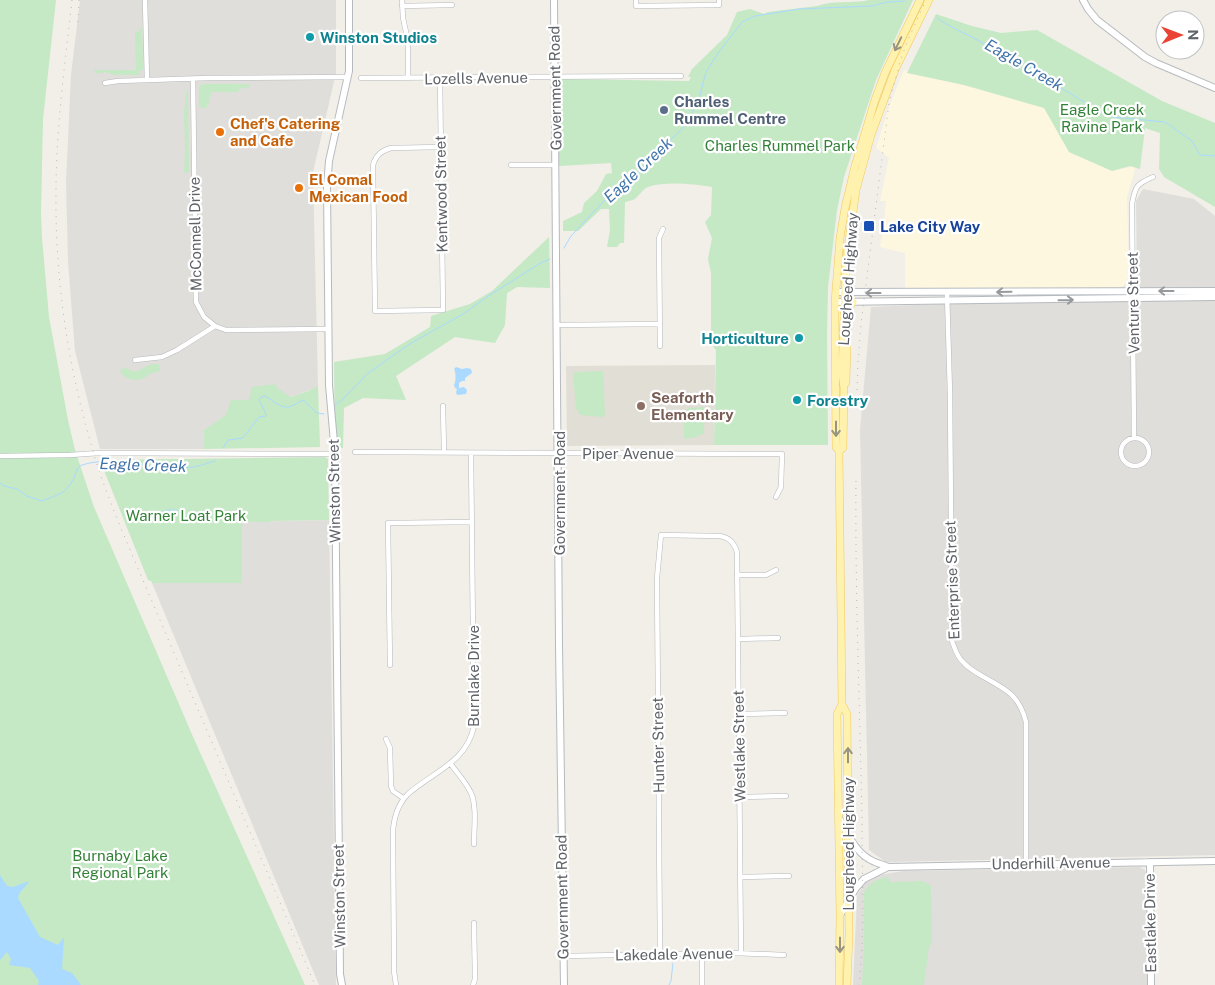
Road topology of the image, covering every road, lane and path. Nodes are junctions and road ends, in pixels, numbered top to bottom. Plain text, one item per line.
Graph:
1 (145, 0) edge
2 (349, 0) edge
3 (554, 0) edge
4 (636, 0) edge
5 (920, 0) edge
6 (929, 0) edge
7 (1083, 0) edge
8 (719, 2) edge
9 (402, 3) edge
10 (452, 5) dead end
11 (681, 76) dead end
12 (348, 77) junction
13 (555, 77) junction
14 (361, 78) dead end
15 (408, 78) junction
16 (440, 78) junction
17 (193, 79) junction
18 (146, 80) junction
19 (105, 83) dead end
20 (1215, 88) edge
21 (441, 147) junction
22 (511, 165) dead end
23 (556, 165) junction
24 (1152, 177) dead end
25 (663, 229) dead end
26 (1133, 291) junction
27 (1215, 291) edge
28 (836, 292) junction
29 (946, 292) junction
30 (844, 293) junction
31 (1215, 297) edge
32 (1133, 299) junction
33 (948, 301) junction
34 (835, 302) junction
35 (844, 302) junction
36 (853, 302) junction
37 (660, 324) junction
38 (558, 325) junction
39 (215, 326) junction
40 (329, 329) junction
41 (660, 346) dead end
42 (136, 360) dead end
43 (844, 388) junction
44 (443, 406) dead end
45 (1134, 438) junction
46 (839, 451) junction
47 (355, 452) dead end
48 (444, 452) junction
49 (471, 453) junction
50 (558, 453) junction
51 (334, 454) junction
52 (0, 456) edge
53 (776, 497) dead end
54 (472, 522) junction
55 (661, 535) joint
56 (776, 570) dead end
57 (737, 575) junction
58 (778, 638) dead end
59 (738, 639) junction
60 (390, 665) dead end
61 (842, 704) junction
62 (785, 713) dead end
63 (739, 714) junction
64 (386, 739) dead end
65 (450, 763) junction
66 (740, 796) junction
67 (786, 796) dead end
68 (403, 798) junction
69 (838, 817) junction
70 (848, 836) junction
71 (474, 844) dead end
72 (1215, 861) edge
73 (1150, 862) junction
74 (1026, 864) junction
75 (888, 867) junction
76 (788, 876) dead end
77 (741, 877) junction
78 (849, 900) junction
79 (840, 915) junction
80 (474, 923) dead end
81 (702, 954) junction
82 (741, 954) junction
83 (660, 955) junction
84 (784, 955) dead end
85 (563, 956) junction
86 (342, 985) edge
87 (396, 985) edge
88 (473, 985) edge
89 (564, 985) edge
90 (702, 985) edge
91 (839, 985) edge
92 (847, 985) edge
93 (1151, 985) edge

1 - 18 street
2 - 12 street, Winston Street
3 - 13 street, Government Road
4 - 8 street
5 -> 28 main road, Lougheed Highway
6 - 30 main road, Lougheed Highway
7 - 20 street
9 - 10 street
9 - 15 street
11 - 13 street, Lozells Avenue
12 - 17 street
12 - 40 street, Winston Street
13 - 16 street, Lozells Avenue
13 - 23 street, Government Road
14 - 15 street, Lozells Avenue
15 - 16 street, Lozells Avenue
16 - 21 street, Kentwood Street
17 - 18 street
17 - 39 street, McConnell Drive
18 - 19 street
21 - 21 street, Kentwood Street
22 - 23 street
23 - 38 street, Government Road
24 - 26 street, Venture Street
25 - 37 street
27 -> 26 street
26 -> 29 street
26 - 32 street, Venture Street
28 - 30 street
28 - 34 main road, Lougheed Highway
29 -> 30 street
29 - 33 street, Enterprise Street
30 - 35 main road, Lougheed Highway
31 - 32 street
33 -> 32 street
32 - 45 street, Venture Street
33 - 36 street
33 - 74 street, Enterprise Street
34 - 35 street
34 -> 46 main road, Lougheed Highway
35 - 36 street
35 - 43 main road, Lougheed Highway
36 - 43 main road
37 - 38 street
37 - 41 street
38 - 50 street, Government Road
39 - 40 street
39 - 42 street
40 - 51 street, Winston Street
43 - 46 main road, Lougheed Highway
44 - 48 street
45 - 45 street, Venture Street
46 - 61 main road, Lougheed Highway
47 - 48 street, Piper Avenue
48 - 49 street, Piper Avenue
49 - 50 street, Piper Avenue
49 - 54 street, Burnlake Drive
50 - 53 street, Piper Avenue
50 - 85 street, Government Road
51 - 52 street
51 - 86 street, Winston Street
54 - 60 street
54 - 65 street, Burnlake Drive
55 - 57 street, Westlake Street
55 - 83 street, Hunter Street
56 - 57 street
57 - 59 street, Westlake Street
58 - 59 street
59 - 63 street, Westlake Street
61 - 69 main road, Lougheed Highway
70 -> 61 main road, Lougheed Highway
62 - 63 street
63 - 66 street, Westlake Street
64 - 68 street
65 - 68 street, Burnlake Drive
65 - 71 street
66 - 67 street
66 - 77 street, Westlake Street
68 - 87 street
69 - 70 street, Underhill Avenue
69 - 79 main road, Lougheed Highway
70 - 75 street, Underhill Avenue
70 - 78 main road, Lougheed Highway
72 - 73 street, Underhill Avenue
73 - 74 street, Underhill Avenue
73 - 93 street, Eastlake Drive
74 - 75 street, Underhill Avenue
75 - 78 street, Underhill Avenue
76 - 77 street
77 - 82 street, Westlake Street
78 - 79 street, Underhill Avenue
78 - 92 main road, Lougheed Highway
79 -> 91 main road, Lougheed Highway
80 - 88 street
81 - 82 street, Lakedale Avenue
81 - 83 street, Lakedale Avenue
81 - 90 street
82 - 84 street, Lakedale Avenue
83 - 85 street, Lakedale Avenue
85 - 89 street, Government Road

